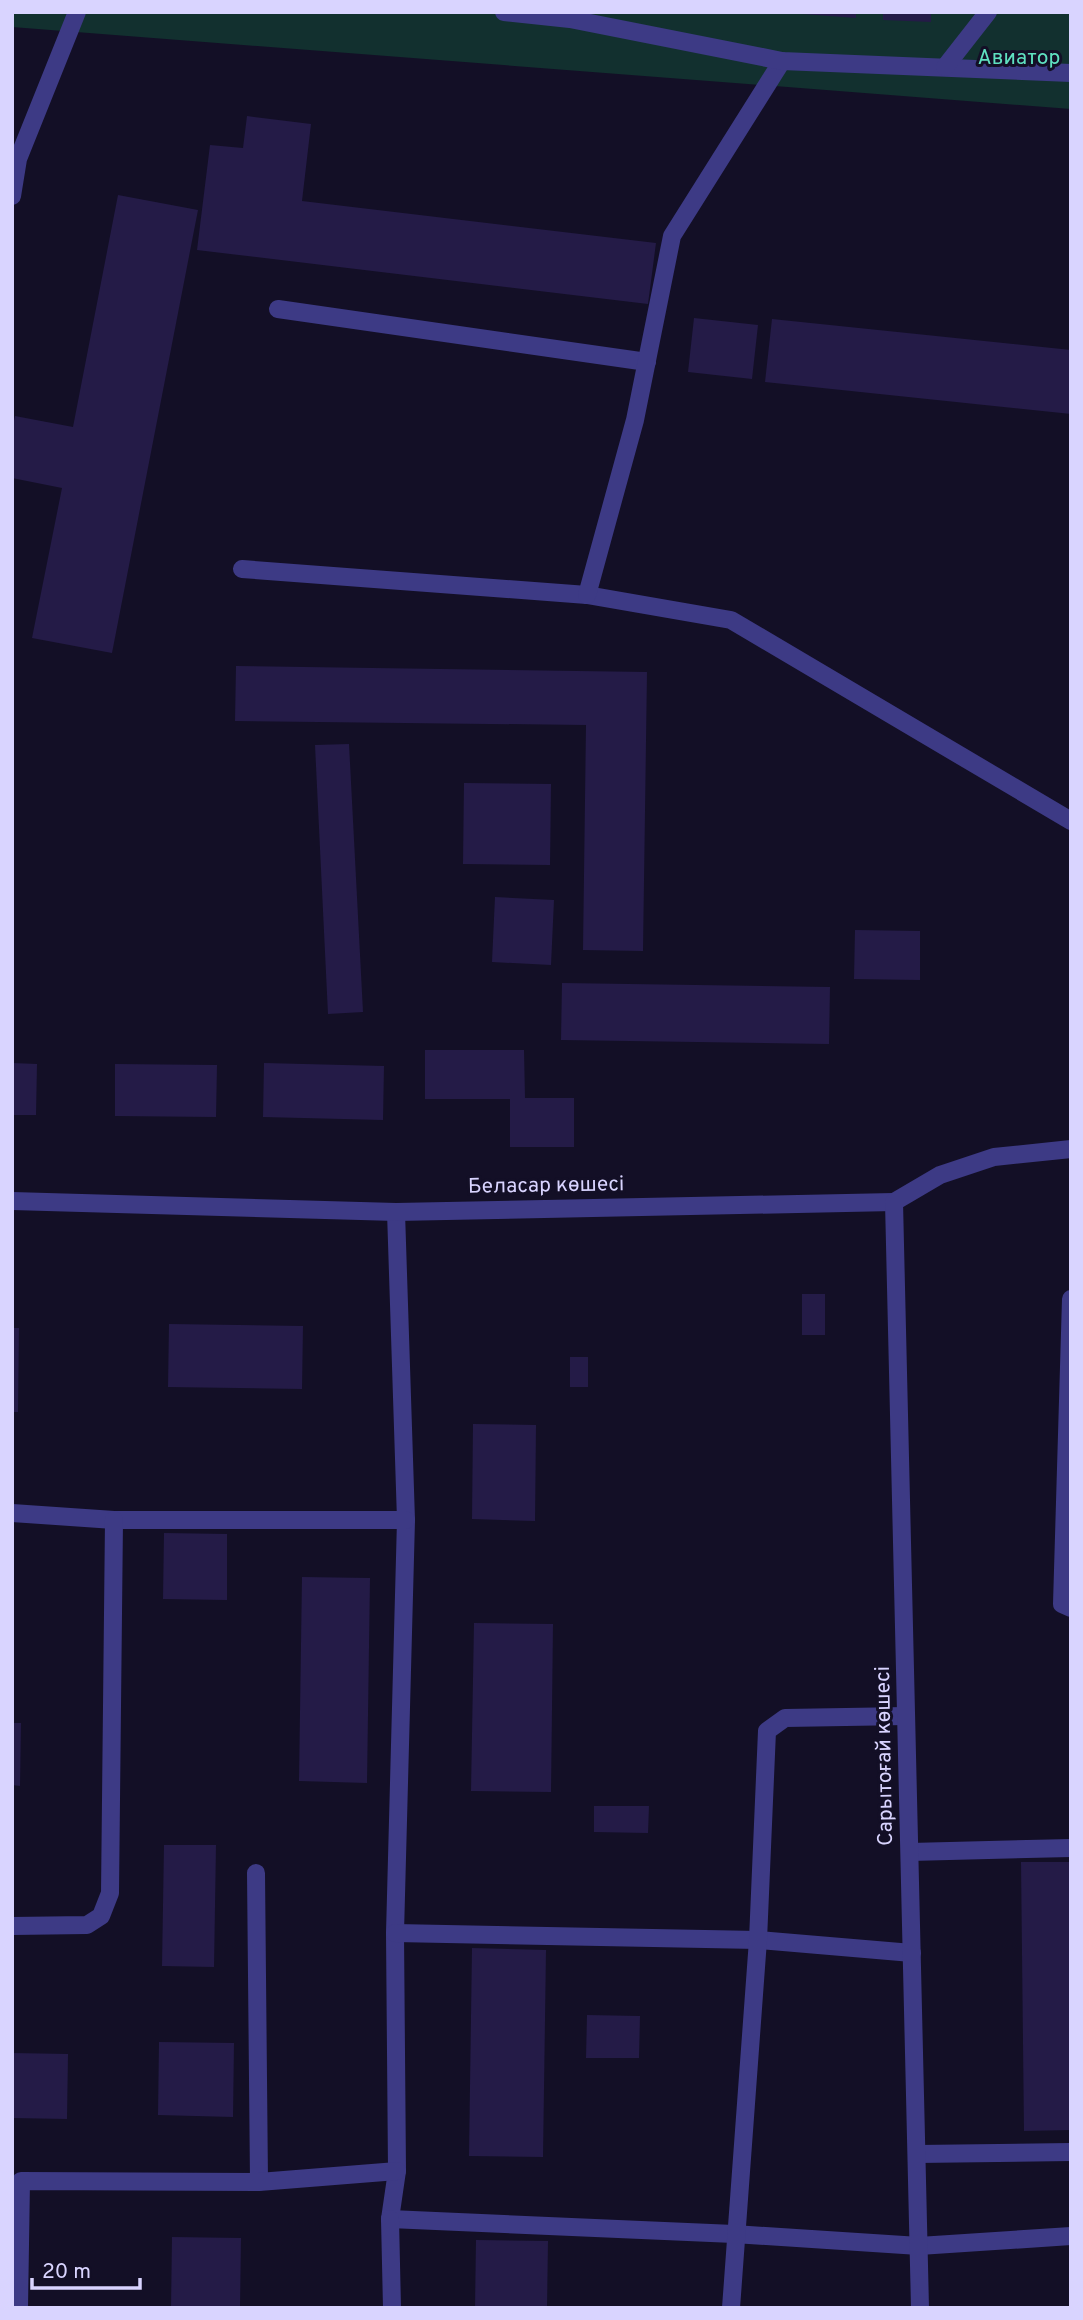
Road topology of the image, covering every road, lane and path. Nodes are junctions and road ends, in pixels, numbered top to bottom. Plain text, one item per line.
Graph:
1 (77, 12) edge
2 (504, 12) edge
3 (988, 12) edge
4 (572, 16) edge
5 (782, 61) junction
6 (945, 67) junction
7 (1071, 73) edge
8 (12, 197) edge
9 (278, 309) dead end
10 (647, 362) junction
11 (242, 569) dead end
12 (587, 595) junction
13 (1071, 821) edge
14 (1071, 1149) edge
15 (12, 1202) edge
16 (894, 1202) junction
17 (396, 1212) junction
18 (1071, 1299) edge
19 (12, 1513) edge
20 (114, 1520) junction
21 (406, 1520) junction
22 (1071, 1608) edge
23 (906, 1716) junction
24 (1071, 1848) edge
25 (910, 1852) junction
26 (256, 1873) dead end
27 (12, 1926) edge
28 (395, 1933) junction
29 (758, 1940) junction
30 (912, 1952) junction
31 (1071, 2152) edge
32 (917, 2154) junction
33 (397, 2171) junction
34 (17, 2181) edge
35 (259, 2182) junction
36 (390, 2219) junction
37 (734, 2234) junction
38 (1071, 2236) edge
39 (919, 2246) junction
40 (19, 2308) edge
41 (392, 2308) edge
42 (731, 2308) edge
43 (920, 2308) edge

1 - 8 street
2 - 4 street
3 - 6 street
4 - 5 street
5 - 6 street
5 - 10 street
6 - 7 street
9 - 10 street
10 - 12 street
11 - 12 street
12 - 13 street
14 - 16 street, Беласар көшесі
15 - 17 street, Беласар көшесі
16 - 17 street, Беласар көшесі
16 - 23 street, Сарытоғай көшесі
17 - 21 street
18 - 22 street
19 - 20 street
20 - 21 street
20 - 27 street
21 - 28 street
23 - 25 street, Сарытоғай көшесі
23 - 29 street
24 - 25 street
25 - 30 street, Сарытоғай көшесі
26 - 35 street
28 - 29 street
28 - 33 street
29 - 30 street
29 - 37 street
30 - 32 street, Сарытоғай көшесі
31 - 32 street
32 - 39 street, Сарытоғай көшесі
33 - 35 street
33 - 36 street
34 - 35 street
34 - 40 street
36 - 37 street
36 - 41 street
37 - 39 street
37 - 42 street
38 - 39 street
39 - 43 street, Сарытоғай көшесі

